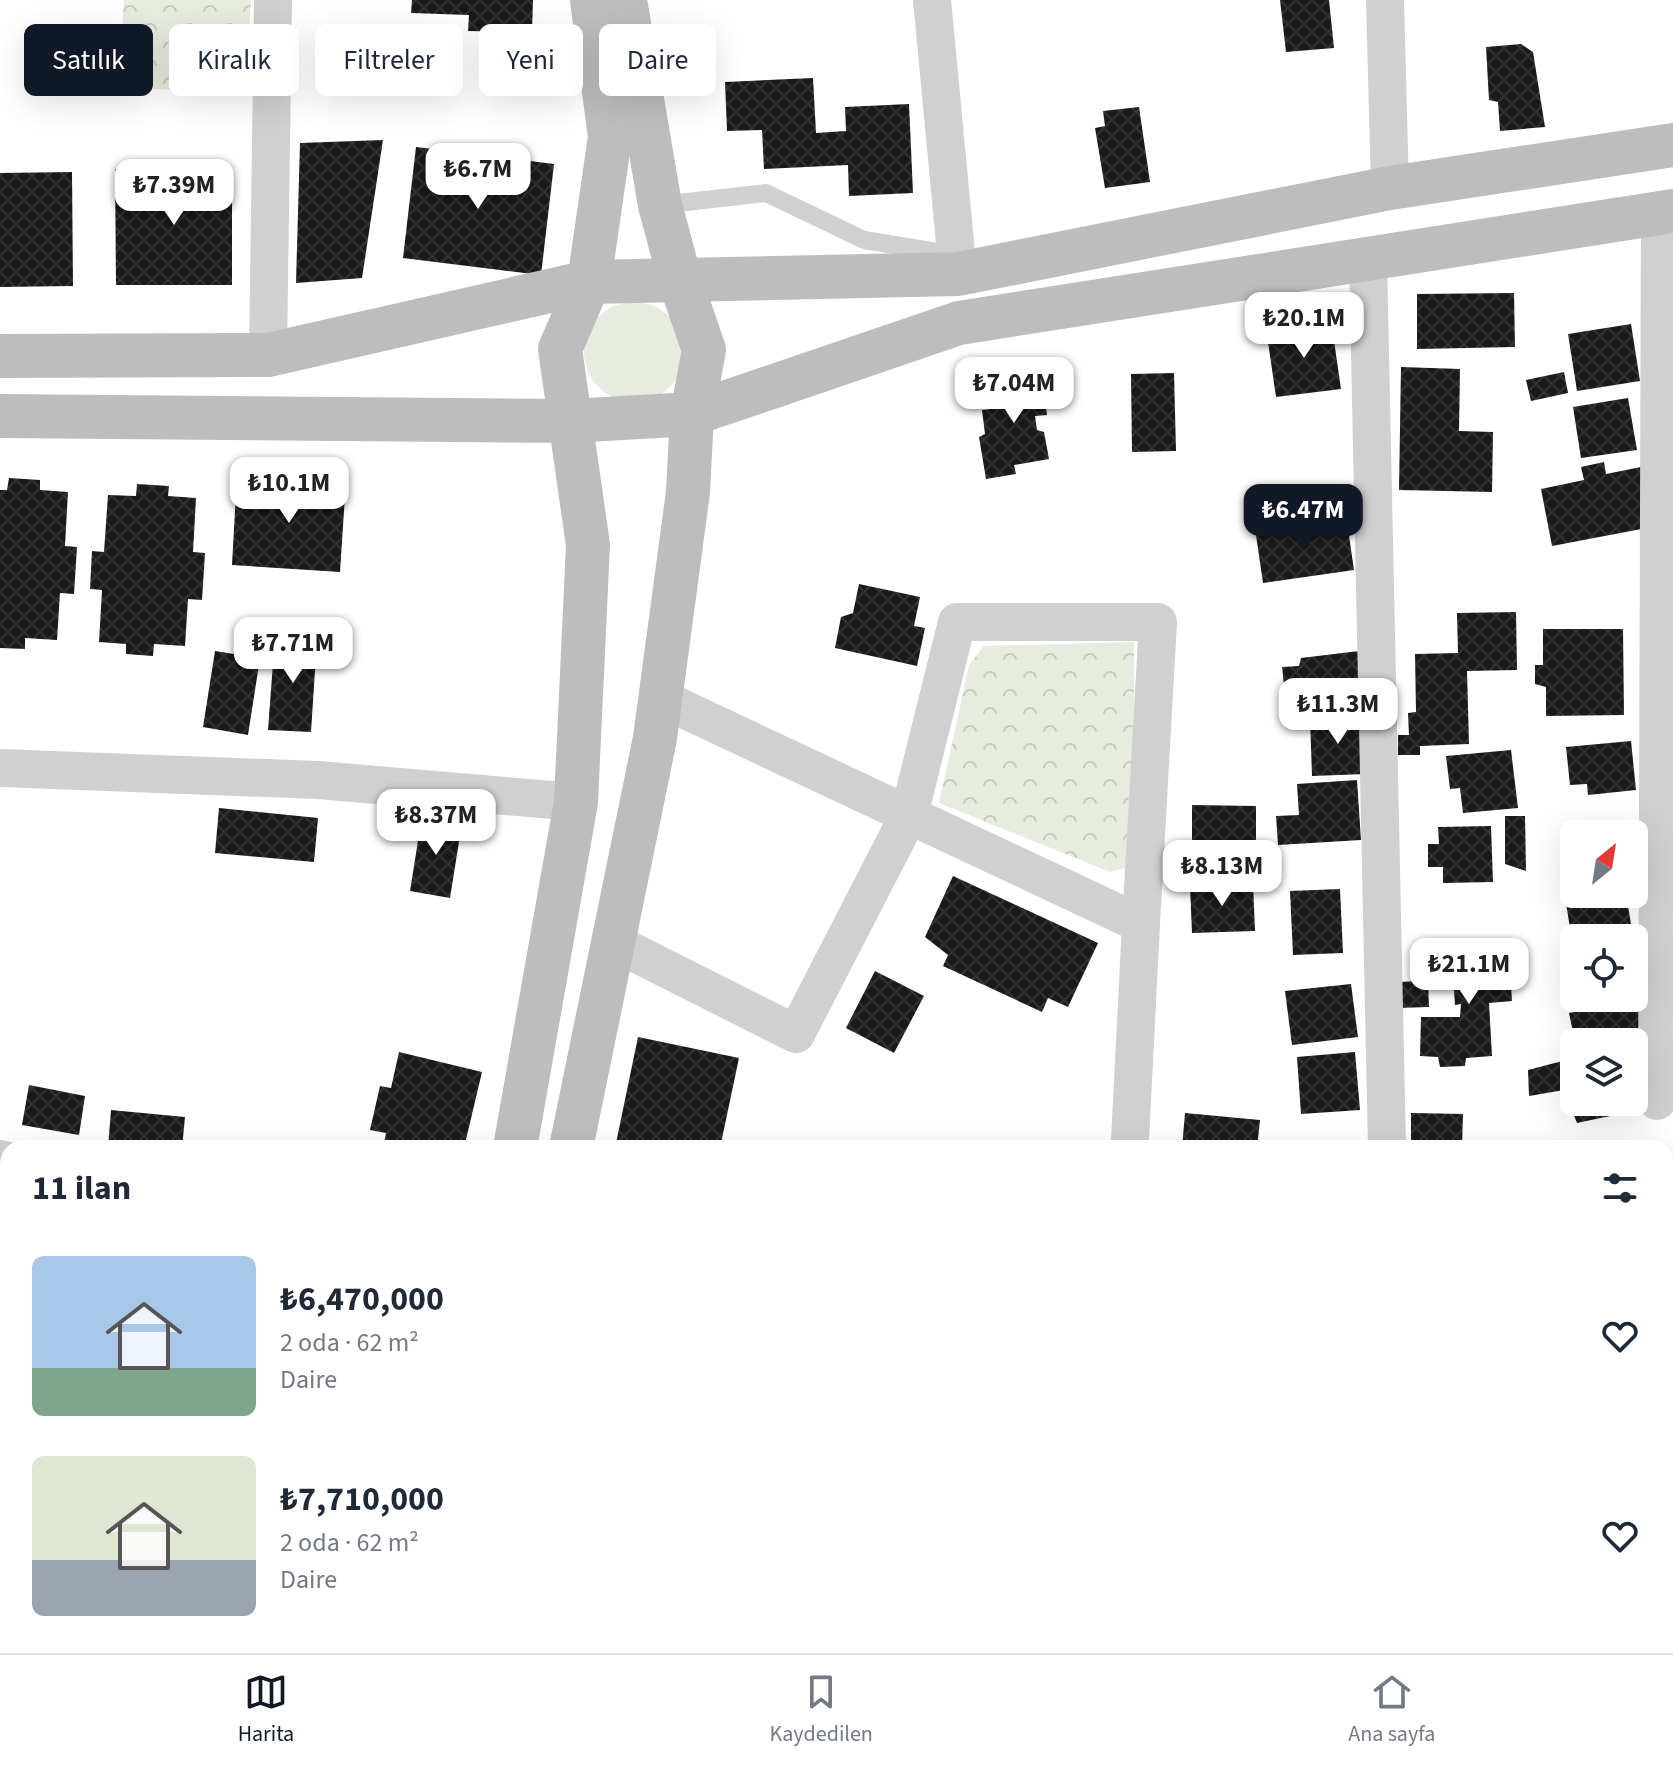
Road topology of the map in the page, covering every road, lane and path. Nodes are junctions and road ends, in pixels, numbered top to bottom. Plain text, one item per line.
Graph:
1 (273, 0) edge
2 (592, 0) edge
3 (625, 0) edge
4 (932, 0) edge
5 (1385, 0) edge
6 (1673, 145) edge
7 (1390, 188) junction
8 (660, 205) junction
9 (1666, 212) edge
10 (1368, 260) junction
11 (957, 264) junction
12 (680, 280) junction
13 (589, 282) junction
14 (268, 355) junction
15 (0, 356) edge
16 (692, 414) junction
17 (0, 416) edge
18 (570, 421) junction
19 (660, 698) junction
20 (0, 768) edge
21 (576, 802) junction
22 (909, 815) junction
23 (1141, 924) junction
24 (613, 942) junction
25 (1657, 1101) dead end
26 (516, 1140) edge
27 (573, 1140) edge
28 (1130, 1140) dead end
29 (1387, 1140) edge

1 - 14 street
2 - 13 main road
3 - 8 main road
4 - 11 street
5 - 7 street
6 - 7 main road
7 - 11 main road
8 - 11 lane
8 - 12 main road
9 - 10 main road
9 - 25 street
10 - 16 main road
10 - 29 street
11 - 12 main road
12 - 13 main road
12 - 16 main road
13 - 14 main road
13 - 18 main road
14 - 15 main road
16 - 18 main road
16 - 19 main road
17 - 18 main road
18 - 21 main road
19 - 22 street
19 - 24 main road
20 - 21 street
21 - 26 main road
22 - 23 street
22 - 23 street
22 - 24 street
23 - 28 street
24 - 27 main road

